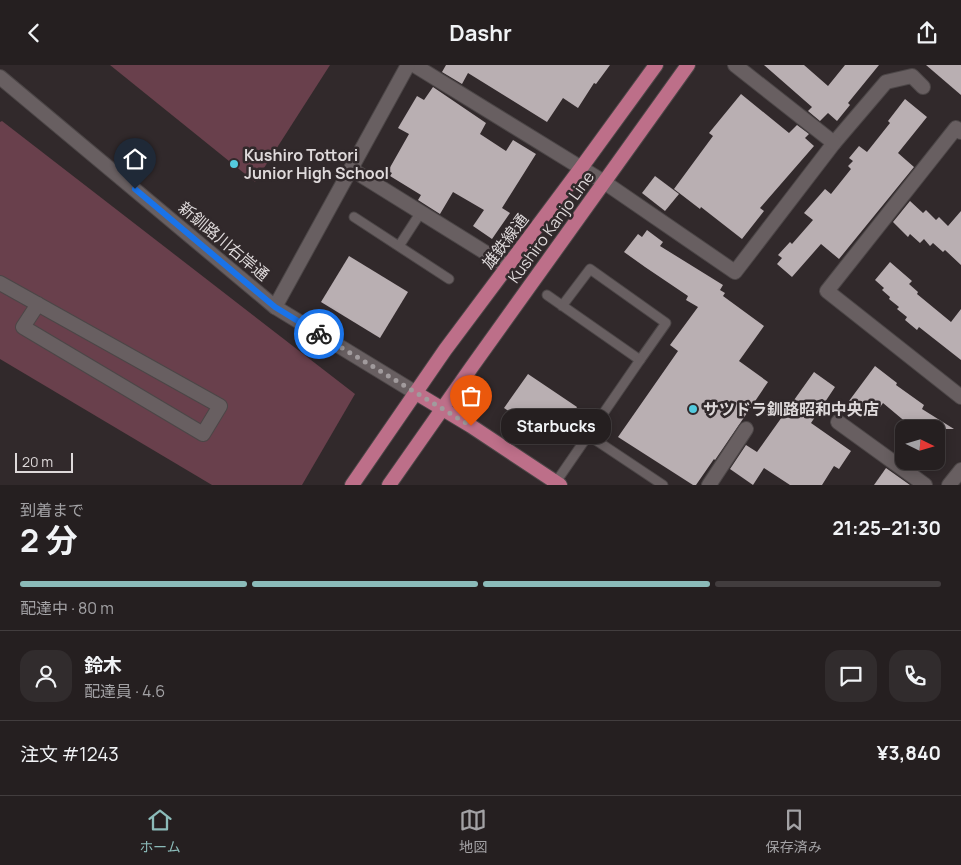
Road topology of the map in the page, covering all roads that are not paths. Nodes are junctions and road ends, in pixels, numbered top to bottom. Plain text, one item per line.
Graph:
1 (408, 65) edge
2 (414, 65) edge
3 (656, 65) edge
4 (688, 65) edge
5 (735, 65) edge
6 (0, 77) edge
7 (923, 87) dead end
8 (961, 132) edge
9 (834, 143) junction
10 (351, 169) junction
11 (581, 169) junction
12 (604, 182) junction
13 (421, 213) junction
14 (354, 217) dead end
15 (399, 246) junction
16 (507, 266) junction
17 (449, 279) dead end
18 (0, 283) edge
19 (546, 295) dead end
20 (38, 304) junction
21 (562, 306) junction
22 (275, 307) junction
23 (640, 360) junction
24 (416, 393) junction
25 (961, 397) edge
26 (443, 409) junction
27 (838, 422) dead end
28 (746, 429) dead end
29 (588, 435) junction
30 (558, 484) edge
31 (352, 485) edge
32 (389, 485) edge
33 (663, 485) edge
34 (709, 485) edge
35 (925, 485) edge

1 - 10 street
2 - 11 street
3 - 11 main road, 雄鉄線通
4 - 12 main road, Kushiro Kanjo Line
5 - 9 street
6 - 22 street, 新釧路川右岸通
7 - 9 street
8 - 25 street
9 - 12 street
10 - 13 street
10 - 22 street
11 - 12 street
11 - 16 main road, 雄鉄線通
12 - 26 main road, Kushiro Kanjo Line
13 - 15 lane
13 - 16 street
14 - 15 lane
15 - 17 lane
16 - 24 main road, 雄鉄線通
18 - 20 street
19 - 21 lane
20 - 20 street
21 - 23 lane
21 - 23 lane
22 - 24 street, 新釧路川右岸通
23 - 29 lane
24 - 26 main road
24 - 31 main road, 雄鉄線通
26 - 30 main road
26 - 32 main road, Kushiro Kanjo Line
27 - 35 street
28 - 34 street
29 - 30 lane
29 - 33 lane

